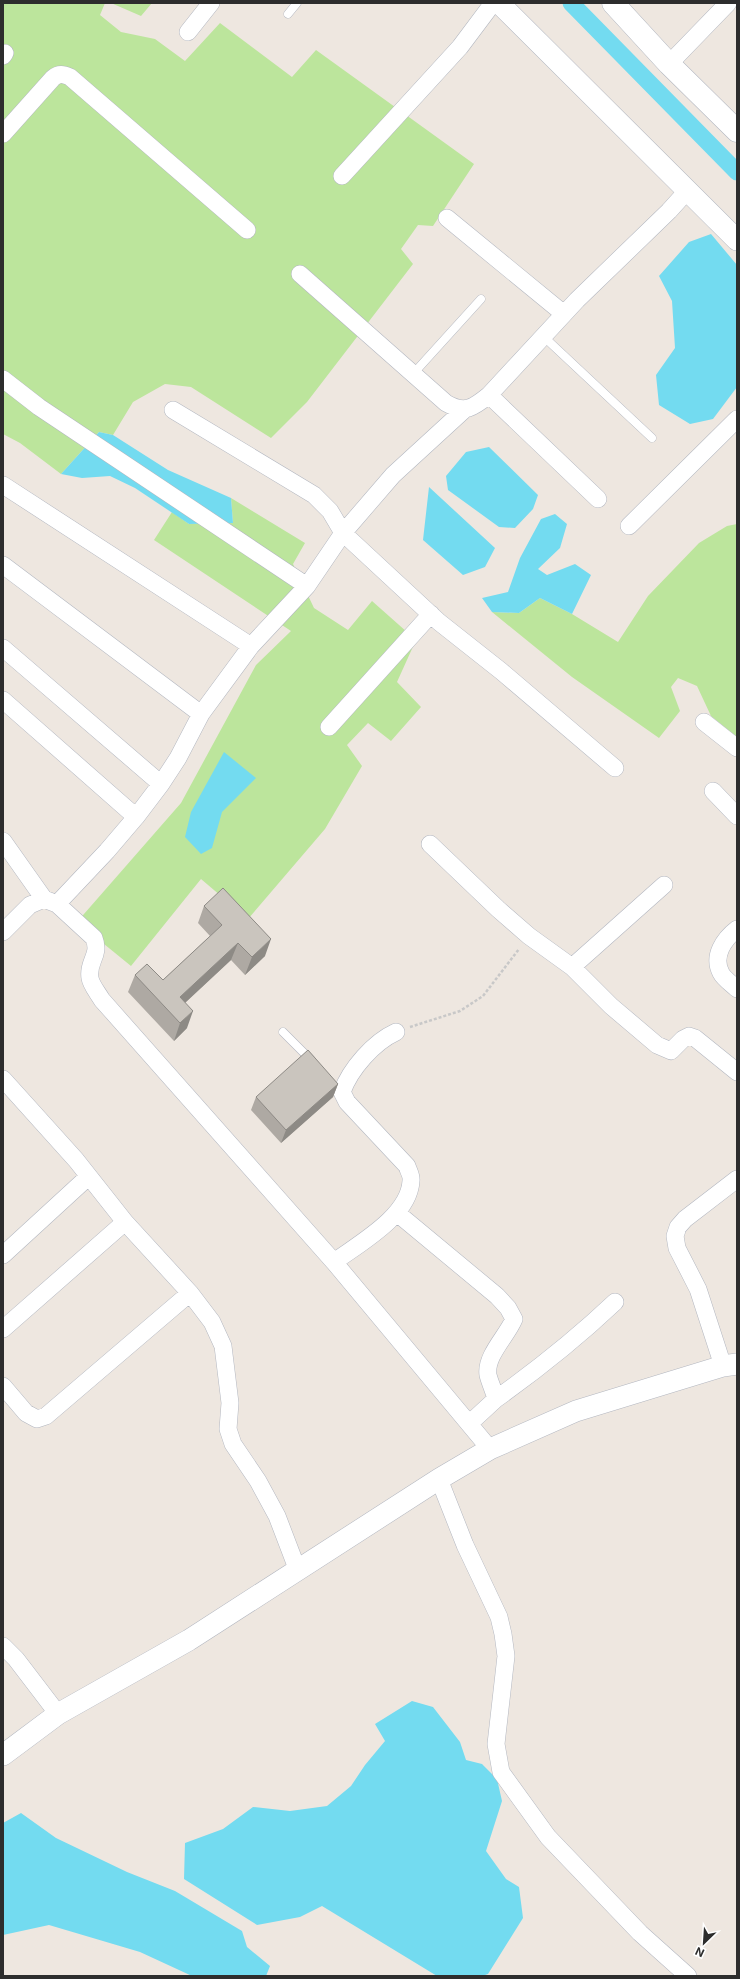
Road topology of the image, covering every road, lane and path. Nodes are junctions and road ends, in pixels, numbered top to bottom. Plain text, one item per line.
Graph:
1 (211, 3) edge
2 (297, 3) edge
3 (494, 3) edge
4 (499, 3) edge
5 (613, 3) edge
6 (728, 3) edge
7 (288, 14) dead end
8 (188, 32) dead end
9 (669, 64) junction
10 (737, 131) edge
11 (3, 134) edge
12 (342, 176) dead end
13 (687, 191) junction
14 (447, 218) dead end
15 (247, 230) dead end
16 (737, 240) edge
17 (300, 274) dead end
18 (481, 299) dead end
19 (564, 314) junction
20 (543, 336) junction
21 (413, 374) junction
22 (3, 379) edge
23 (489, 395) junction
24 (465, 409) junction
25 (173, 410) dead end
26 (737, 419) edge
27 (652, 438) dead end
28 (3, 485) edge
29 (598, 499) dead end
30 (629, 526) dead end
31 (343, 533) junction
32 (3, 565) edge
33 (307, 586) junction
34 (431, 614) junction
35 (251, 646) junction
36 (3, 648) edge
37 (3, 700) edge
38 (201, 714) junction
39 (704, 722) dead end
40 (329, 727) dead end
41 (737, 748) edge
42 (616, 768) dead end
43 (161, 784) junction
44 (713, 791) dead end
45 (737, 816) edge
46 (136, 817) junction
47 (3, 841) edge
48 (430, 844) dead end
49 (664, 886) dead end
50 (51, 901) junction
51 (737, 929) edge
52 (3, 932) edge
53 (529, 936) junction
54 (572, 967) junction
55 (737, 989) edge
56 (283, 1032) dead end
57 (396, 1032) joint
58 (316, 1065) edge
59 (737, 1072) edge
60 (3, 1079) edge
61 (88, 1176) junction
62 (737, 1179) edge
63 (397, 1213) junction
64 (125, 1222) junction
65 (3, 1255) edge
66 (334, 1262) junction
67 (190, 1293) junction
68 (615, 1302) dead end
69 (3, 1329) edge
70 (730, 1365) edge
71 (3, 1386) edge
72 (496, 1399) junction
73 (470, 1423) junction
74 (490, 1449) junction
75 (439, 1479) junction
76 (298, 1571) junction
77 (3, 1646) edge
78 (58, 1714) junction
79 (3, 1756) edge
80 (688, 1976) edge

1 - 8 street
2 - 7 lane
3 - 12 street
4 - 13 street
5 - 9 main road
6 - 9 street
9 - 10 main road
11 - 15 street
13 - 16 street
13 - 19 street
14 - 19 street
17 - 21 street
18 - 21 lane
19 - 20 street
20 - 23 street
20 - 27 lane
21 - 24 street
22 - 33 street
23 - 24 street
23 - 29 street
24 - 31 street
25 - 31 street
26 - 30 street
28 - 35 street
31 - 33 street
31 - 34 street
32 - 38 street
33 - 35 street
34 - 40 street
34 - 42 street
35 - 38 street
36 - 43 street
37 - 46 street
38 - 43 street
39 - 41 street
43 - 46 street
44 - 45 street
46 - 50 street
47 - 50 street
48 - 53 street
49 - 54 street
50 - 52 street
50 - 66 street
51 - 55 street
53 - 54 street
53 - 57 path
54 - 59 street
56 - 58 lane
57 - 63 street
60 - 61 street
61 - 64 street
61 - 65 street
62 - 70 street
63 - 66 street
63 - 72 street
64 - 67 street
64 - 69 street
66 - 73 street
67 - 71 street
67 - 76 street
68 - 72 street
70 - 74 street
72 - 73 street
73 - 74 street
74 - 75 street
75 - 76 street
75 - 80 street
76 - 78 street
77 - 78 street
78 - 79 street

